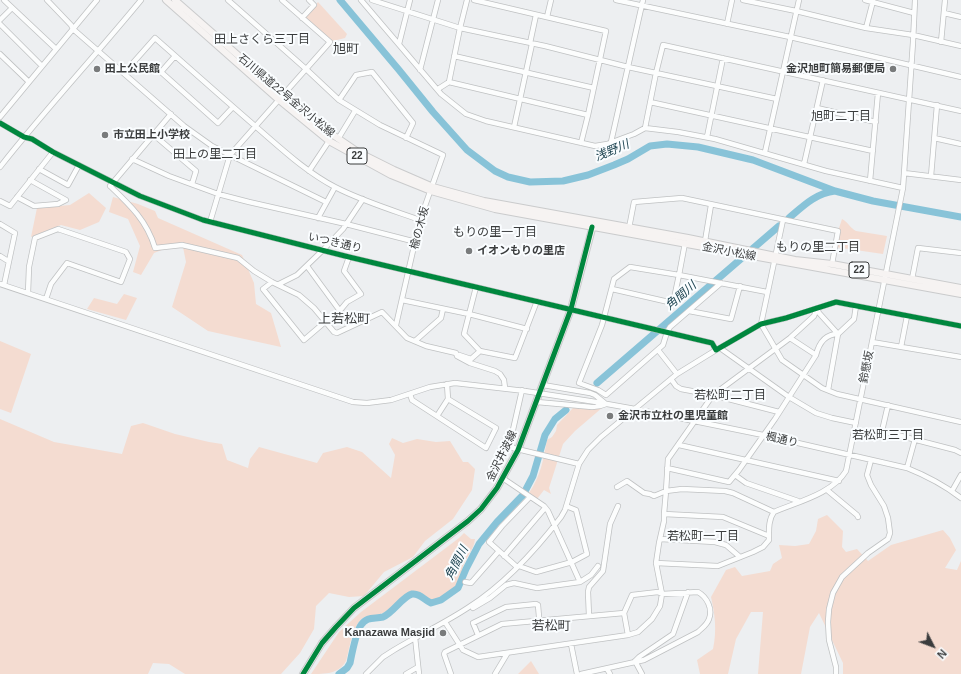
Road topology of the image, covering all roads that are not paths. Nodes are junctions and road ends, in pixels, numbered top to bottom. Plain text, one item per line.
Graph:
1 (4, 0) edge
2 (47, 0) edge
3 (97, 0) edge
4 (141, 0) edge
5 (166, 0) edge
6 (175, 0) edge
7 (228, 0) edge
8 (282, 0) edge
9 (309, 0) edge
10 (361, 0) edge
11 (372, 0) edge
12 (410, 0) edge
13 (438, 0) edge
14 (468, 0) edge
15 (474, 0) edge
16 (551, 0) edge
17 (616, 0) edge
18 (643, 0) edge
19 (732, 0) edge
20 (743, 0) edge
21 (799, 0) edge
22 (865, 0) edge
23 (915, 0) edge
24 (945, 0) edge
25 (873, 1) edge
26 (642, 6) junction
27 (12, 8) junction
28 (796, 11) junction
29 (407, 12) junction
30 (914, 13) junction
31 (944, 13) junction
32 (536, 15) junction
33 (547, 17) junction
34 (961, 17) edge
35 (302, 18) junction
36 (0, 20) edge
37 (432, 20) junction
38 (0, 24) edge
39 (727, 24) junction
40 (460, 28) junction
41 (866, 28) junction
42 (72, 29) junction
43 (913, 35) junction
44 (790, 38) junction
45 (941, 42) junction
46 (399, 44) junction
47 (531, 44) junction
48 (961, 46) edge
49 (56, 49) junction
50 (99, 51) junction
51 (0, 54) edge
52 (175, 56) junction
53 (454, 56) junction
54 (723, 58) junction
55 (600, 60) junction
56 (42, 66) junction
57 (912, 66) junction
58 (628, 67) junction
59 (306, 69) junction
60 (420, 70) junction
61 (783, 70) junction
62 (124, 73) junction
63 (526, 73) junction
64 (656, 73) junction
65 (961, 77) edge
66 (823, 80) junction
67 (29, 82) junction
68 (448, 82) junction
69 (718, 86) junction
70 (594, 88) junction
71 (438, 89) junction
72 (878, 92) junction
73 (281, 98) junction
74 (777, 99) junction
75 (339, 100) junction
76 (520, 100) junction
77 (909, 100) junction
78 (650, 102) junction
79 (937, 105) junction
80 (233, 107) junction
81 (817, 108) junction
82 (355, 111) junction
83 (961, 111) edge
84 (171, 114) junction
85 (588, 114) junction
86 (712, 115) junction
87 (0, 117) edge
88 (0, 122) edge
89 (876, 122) junction
90 (256, 127) junction
91 (514, 127) junction
92 (645, 128) junction
93 (770, 128) junction
94 (154, 135) junction
95 (24, 137) junction
96 (707, 137) junction
97 (810, 137) junction
98 (406, 138) junction
99 (934, 138) junction
100 (338, 139) junction
101 (329, 141) junction
102 (611, 142) junction
103 (581, 143) junction
104 (961, 144) edge
105 (873, 151) junction
106 (53, 152) junction
107 (764, 152) junction
108 (230, 156) junction
109 (132, 159) junction
110 (804, 164) junction
111 (79, 165) junction
112 (0, 167) edge
113 (39, 169) junction
114 (309, 171) junction
115 (904, 173) junction
116 (931, 176) junction
117 (30, 180) junction
118 (961, 180) edge
119 (870, 181) junction
120 (113, 182) junction
121 (192, 184) junction
122 (335, 187) junction
123 (432, 189) junction
124 (902, 190) junction
125 (218, 194) junction
126 (17, 197) junction
127 (363, 199) junction
128 (0, 201) edge
129 (326, 202) junction
130 (711, 205) junction
131 (318, 218) junction
132 (420, 220) junction
133 (783, 220) junction
134 (210, 222) junction
135 (0, 224) edge
136 (346, 224) junction
137 (593, 224) junction
138 (629, 228) junction
139 (416, 242) junction
140 (705, 242) junction
141 (685, 243) junction
142 (324, 250) junction
143 (743, 252) junction
144 (961, 253) edge
145 (0, 256) edge
146 (349, 256) junction
147 (775, 258) junction
148 (8, 261) junction
149 (832, 264) junction
150 (306, 266) junction
151 (409, 270) junction
152 (679, 275) junction
153 (884, 277) junction
154 (912, 279) junction
155 (272, 282) junction
156 (720, 283) junction
157 (2, 284) edge
158 (280, 284) junction
159 (740, 286) junction
160 (476, 287) junction
161 (961, 288) edge
162 (612, 289) junction
163 (767, 292) junction
164 (28, 293) junction
165 (961, 294) edge
166 (46, 299) junction
167 (402, 300) junction
168 (537, 301) junction
169 (856, 306) junction
170 (817, 308) junction
171 (443, 309) junction
172 (571, 309) junction
173 (878, 310) junction
174 (340, 311) junction
175 (689, 311) junction
176 (469, 314) junction
177 (907, 316) junction
178 (604, 318) junction
179 (325, 322) junction
180 (761, 324) junction
181 (396, 325) junction
182 (961, 326) edge
183 (527, 329) junction
184 (665, 332) junction
185 (838, 334) junction
186 (790, 338) junction
187 (414, 341) junction
188 (872, 342) junction
189 (901, 347) junction
190 (718, 349) junction
191 (775, 349) junction
192 (658, 350) junction
193 (480, 351) junction
194 (456, 353) junction
195 (816, 355) junction
196 (961, 357) edge
197 (749, 367) junction
198 (677, 374) junction
199 (802, 375) junction
200 (671, 379) junction
201 (448, 384) junction
202 (543, 384) junction
203 (505, 388) junction
204 (828, 390) junction
205 (524, 391) junction
206 (410, 394) junction
207 (713, 395) junction
208 (789, 397) junction
209 (448, 399) junction
210 (860, 399) junction
211 (536, 402) junction
212 (606, 404) junction
213 (888, 405) junction
214 (635, 409) junction
215 (779, 412) junction
216 (437, 416) junction
217 (694, 422) junction
218 (961, 422) edge
219 (856, 423) junction
220 (763, 436) junction
221 (915, 439) junction
222 (679, 445) junction
223 (518, 450) junction
224 (961, 453) edge
225 (849, 455) junction
226 (746, 460) junction
227 (871, 460) junction
228 (579, 464) junction
229 (667, 468) junction
230 (907, 468) junction
231 (735, 475) junction
232 (961, 475) edge
233 (504, 479) junction
234 (839, 481) junction
235 (618, 487) dead end
236 (827, 490) junction
237 (952, 490) junction
238 (666, 491) junction
239 (526, 495) junction
240 (961, 498) edge
241 (798, 501) junction
242 (566, 506) junction
243 (618, 506) dead end
244 (546, 508) junction
245 (774, 512) junction
246 (664, 514) junction
247 (858, 517) dead end
248 (555, 525) junction
249 (769, 536) junction
250 (660, 539) junction
251 (499, 551) junction
252 (504, 556) junction
253 (740, 557) junction
254 (572, 562) junction
255 (656, 563) junction
256 (598, 566) dead end
257 (518, 567) junction
258 (465, 582) dead end
259 (580, 582) junction
260 (688, 592) junction
261 (662, 594) junction
262 (624, 612) junction
263 (589, 616) junction
264 (538, 621) junction
265 (446, 623) junction
266 (478, 635) junction
267 (628, 635) junction
268 (415, 638) junction
269 (458, 644) junction
270 (571, 644) junction
271 (507, 654) junction
272 (635, 661) junction
273 (418, 667) junction
274 (607, 669) junction
275 (303, 674) edge
276 (366, 674) edge
277 (406, 674) edge
278 (419, 674) edge
279 (450, 674) edge
280 (495, 674) edge
281 (577, 674) edge
282 (581, 674) edge
283 (610, 674) edge
284 (642, 674) edge
285 (836, 674) edge

1 - 27 street
2 - 42 street
3 - 42 street
4 - 50 street
5 - 73 main road, 22
6 - 73 main road, 石川県道22号金沢小松線 / 22
7 - 59 street
8 - 35 street
9 - 35 street
10 - 46 street
11 - 29 street
12 - 29 street
13 - 37 street
14 - 40 street
15 - 32 street
16 - 33 street
17 - 26 street
18 - 26 street
19 - 39 street
20 - 28 street
21 - 28 street
22 - 25 street
23 - 30 street, 鈴懸坂
24 - 31 street
25 - 30 street
25 - 41 street
26 - 39 street
26 - 58 street
27 - 36 street
27 - 49 street
28 - 41 street
28 - 44 street
29 - 37 street
29 - 46 street
30 - 43 street, 鈴懸坂
31 - 34 street
31 - 45 street
32 - 33 street
32 - 47 street
33 - 55 street
35 - 59 street
37 - 40 street
37 - 60 street
38 - 56 street
39 - 44 street
40 - 47 street
40 - 53 street
41 - 43 street
42 - 49 street
42 - 50 street
43 - 45 street
43 - 57 street, 鈴懸坂
44 - 57 street
44 - 61 street
45 - 48 street
46 - 60 street
47 - 55 street
47 - 63 street
49 - 56 street
50 - 62 street
50 - 95 street
51 - 67 street
52 - 62 street
52 - 80 street
52 - 80 street
53 - 63 street
53 - 68 street
54 - 61 street
54 - 64 street
54 - 69 street
55 - 58 street
55 - 70 street
56 - 67 street
57 - 65 street
57 - 77 street, 鈴懸坂
58 - 64 street
58 - 102 street
59 - 73 street
59 - 75 street
60 - 71 street
61 - 66 street
61 - 74 street
62 - 84 street
63 - 70 street
63 - 76 street
64 - 69 street
64 - 78 street
66 - 72 street
66 - 81 street
67 - 87 street
68 - 71 street
68 - 76 street
69 - 74 street
69 - 86 street
70 - 85 street
71 - 91 street
72 - 77 street
72 - 89 street
73 - 90 street
73 - 100 main road, 石川県道22号金沢小松線 / 22
73 - 101 main road, 22
74 - 93 street
75 - 82 street
75 - 98 street
76 - 85 street
76 - 91 street
77 - 79 street
77 - 115 street, 鈴懸坂
78 - 86 street
78 - 92 street
79 - 83 street
79 - 99 street
80 - 90 street
81 - 89 street
81 - 97 street
82 - 98 street
82 - 100 street
84 - 94 street
84 - 108 street
85 - 103 street
86 - 93 street
86 - 96 street
88 - 95 street, いつき通り
89 - 105 street
90 - 108 street
90 - 114 street
91 - 103 street
92 - 96 street
92 - 102 street
93 - 97 street
93 - 107 street
94 - 109 street
94 - 121 street
95 - 106 street, いつき通り
95 - 112 street
96 - 107 street
97 - 105 street
97 - 110 street
98 - 123 street, 楡の木坂
99 - 104 street
99 - 116 street
100 - 123 main road, 石川県道22号金沢小松線 / 22
101 - 114 street
101 - 123 main road, 22
102 - 103 street
105 - 119 street
106 - 111 street, いつき通り
106 - 113 street
107 - 110 street
108 - 125 street
108 - 129 street
109 - 120 street
109 - 121 street
110 - 119 street
111 - 113 street
111 - 120 street, いつき通り
113 - 117 street
114 - 122 street
115 - 116 street
115 - 124 street, 鈴懸坂
116 - 118 street
117 - 126 street
117 - 126 street
119 - 124 street
120 - 134 street, いつき通り
120 - 155 street
121 - 125 street
122 - 127 street
122 - 129 street
123 - 132 street, 楡の木坂
123 - 137 main road, 22
124 - 153 street, 鈴懸坂
125 - 131 street
125 - 134 street
126 - 128 street
127 - 132 street
127 - 136 street
129 - 131 street
130 - 133 street
130 - 138 street
130 - 140 street
131 - 136 street
132 - 139 street, 楡の木坂
133 - 147 street
133 - 149 street
134 - 142 street, いつき通り
135 - 148 street
136 - 139 street
136 - 142 street
137 - 138 main road, 金沢小松線 / 22
137 - 141 main road, 金沢小松線 / 22
137 - 172 main road, 金沢井波線
138 - 140 main road, 金沢小松線 / 22
139 - 151 street, 楡の木坂
140 - 143 main road, 金沢小松線 / 22
141 - 143 main road, 金沢小松線 / 22
141 - 152 street
142 - 146 street, いつき通り
142 - 150 street
143 - 147 main road, 金沢小松線 / 22
144 - 154 street
145 - 148 street
146 - 151 street, いつき通り
146 - 174 street
147 - 149 main road, 金沢小松線 / 22
147 - 153 main road, 金沢小松線 / 22
147 - 163 street
148 - 157 street
149 - 153 main road, 金沢小松線 / 22
150 - 158 street
150 - 174 street
151 - 160 street, いつき通り
151 - 167 street, 楡の木坂
152 - 156 street
152 - 162 street
152 - 162 street
153 - 154 main road, 金沢小松線 / 22
153 - 165 main road, 金沢小松線 / 22
153 - 173 street, 鈴懸坂
154 - 161 main road, 金沢小松線 / 22
155 - 158 street
155 - 179 street
156 - 159 street
156 - 175 street
157 - 164 street, 楓通り
158 - 179 street
159 - 163 street
159 - 175 street
160 - 168 street, いつき通り
160 - 176 street
162 - 178 street
163 - 180 street
164 - 166 street, 楓通り
164 - 166 street
166 - 206 street, 楓通り
167 - 171 street
167 - 181 street, 楡の木坂
168 - 172 street, いつき通り
168 - 183 street
169 - 170 street
169 - 173 street
169 - 185 street
170 - 180 street
170 - 185 street
170 - 186 street
171 - 176 street
171 - 187 street
172 - 178 street, いつき通り
172 - 202 main road, 金沢井波線
173 - 177 street
173 - 188 street, 鈴懸坂
174 - 179 street
175 - 184 street
176 - 183 street
176 - 193 street
177 - 182 street
177 - 189 street
178 - 184 street, いつき通り
178 - 192 street
179 - 181 street
180 - 190 street
180 - 191 street
181 - 187 street
183 - 193 street
184 - 190 street
184 - 192 street
185 - 195 street
185 - 204 street
186 - 191 street
186 - 195 street
187 - 194 street
188 - 189 street
188 - 210 street, 鈴懸坂
189 - 196 street
190 - 197 street
190 - 198 street
191 - 197 street
191 - 199 street
192 - 198 street
193 - 194 street
194 - 203 street
195 - 199 street
197 - 207 street
197 - 208 street
198 - 200 street
199 - 204 street
199 - 208 street
200 - 207 street
200 - 214 street
201 - 203 street, 楓通り
201 - 206 street, 楓通り
201 - 209 street
202 - 211 main road, 金沢井波線
202 - 212 street
203 - 205 street, 楓通り
204 - 210 street
205 - 212 street, 楓通り, bridge
205 - 223 street
206 - 216 street
207 - 215 street
207 - 217 street
208 - 215 street
208 - 219 street
209 - 216 street
209 - 216 street
210 - 213 street
210 - 219 street, 鈴懸坂
211 - 212 street
211 - 223 main road, 金沢井波線
212 - 214 street, 楓通り
213 - 218 street
213 - 221 street
214 - 217 street, 楓通り
214 - 228 street
215 - 220 street
217 - 220 street, 楓通り
217 - 222 street
219 - 225 street, 鈴懸坂
220 - 225 street, 楓通り
220 - 226 street
221 - 224 street
221 - 230 street
222 - 226 street
222 - 229 street
223 - 228 street
223 - 233 main road, 金沢井波線
225 - 227 street, 楓通り
225 - 234 street, 鈴懸坂
226 - 231 street
226 - 234 street
227 - 230 street, 楓通り
227 - 285 street
228 - 242 street
229 - 231 street
229 - 238 street
230 - 237 street, 楓通り
231 - 241 street
232 - 237 street
233 - 239 street
233 - 275 main road, 金沢井波線
234 - 236 street
235 - 238 street
236 - 241 street
236 - 247 street
237 - 240 street, 楓通り
238 - 245 street
238 - 246 street
239 - 244 street
239 - 251 street
241 - 245 street
242 - 248 street
242 - 254 street
243 - 263 street
244 - 248 street
244 - 252 street
245 - 249 street
246 - 249 street
246 - 250 street
248 - 254 street
248 - 257 street
249 - 253 street
250 - 253 street
250 - 255 street
251 - 252 street
251 - 258 street
252 - 257 street
253 - 255 street
254 - 257 street
254 - 259 street
255 - 261 street
256 - 259 street
257 - 265 street
259 - 265 street
260 - 261 street
260 - 272 street
260 - 272 street
261 - 262 street
261 - 267 street
262 - 263 street
262 - 267 street
263 - 264 street
264 - 266 street
264 - 266 street
265 - 268 street
265 - 269 street
266 - 269 street
267 - 270 street
268 - 273 street
268 - 276 street
269 - 271 street
269 - 279 street
270 - 271 street
270 - 281 street
271 - 280 street
272 - 274 street
272 - 284 street
273 - 277 street
273 - 278 street
274 - 282 street
274 - 283 street

